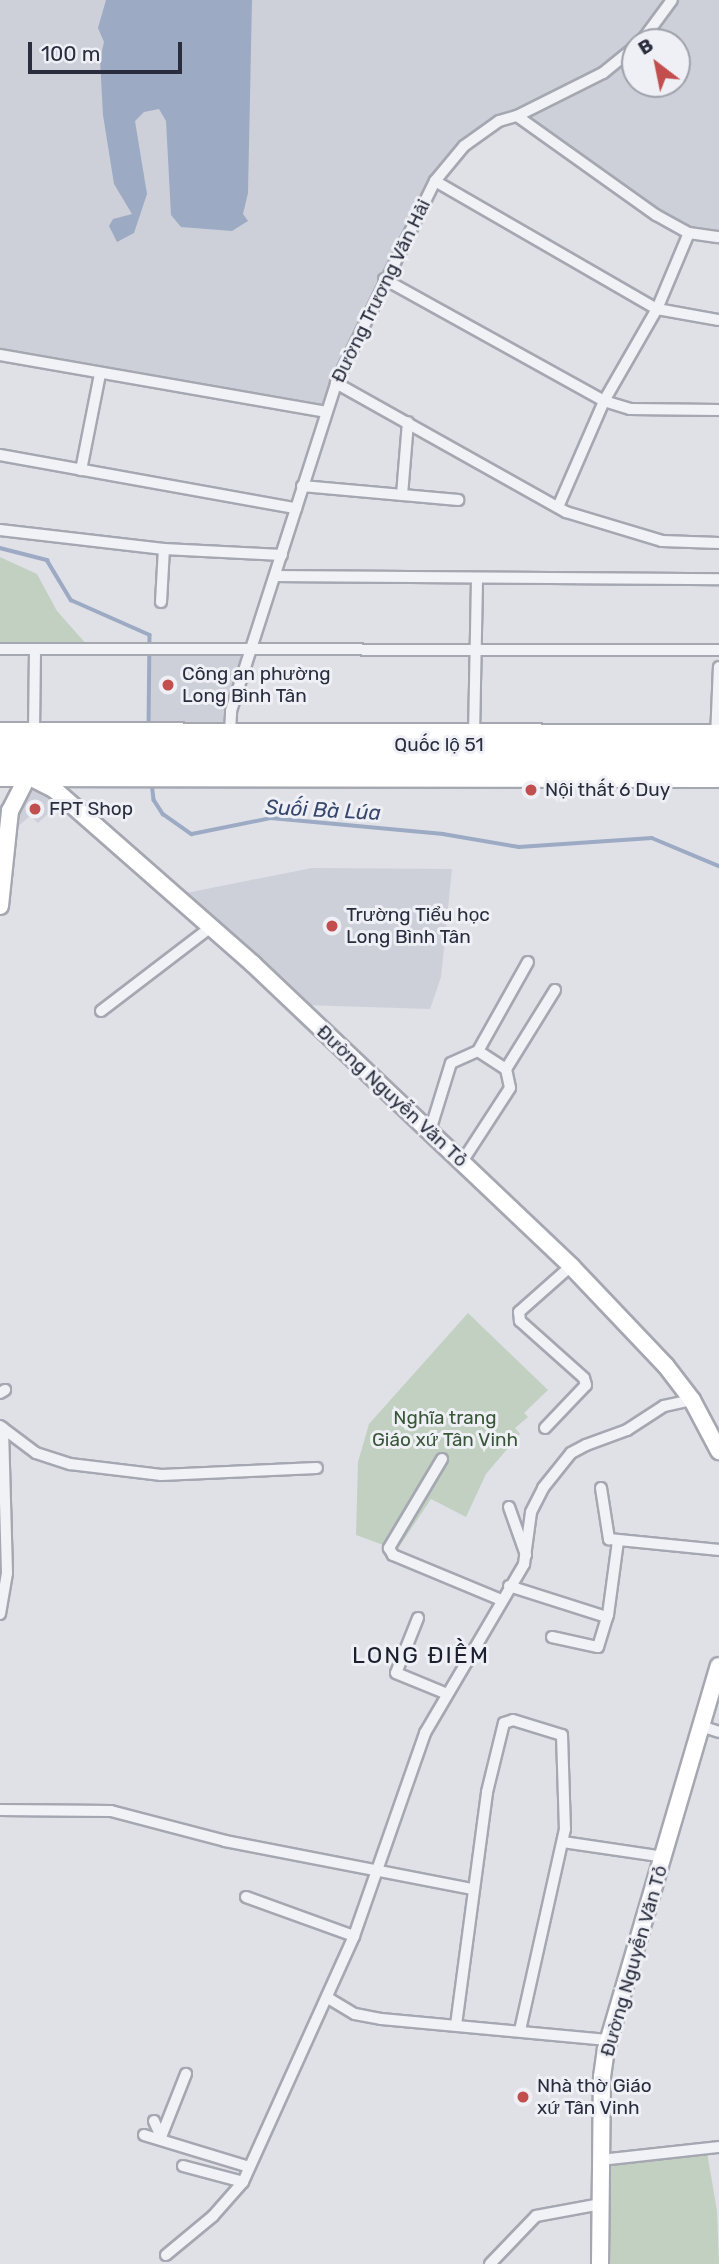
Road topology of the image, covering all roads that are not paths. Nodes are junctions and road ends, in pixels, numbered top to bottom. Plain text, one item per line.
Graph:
1 (672, 0) edge
2 (651, 28) edge
3 (621, 58) edge
4 (517, 116) junction
5 (435, 181) junction
6 (689, 233) junction
7 (719, 237) edge
8 (384, 279) junction
9 (657, 309) junction
10 (719, 320) edge
11 (0, 355) edge
12 (100, 373) junction
13 (336, 383) junction
14 (604, 401) junction
15 (719, 410) edge
16 (326, 412) junction
17 (408, 422) junction
18 (0, 455) edge
19 (81, 470) junction
20 (302, 486) junction
21 (402, 495) junction
22 (458, 500) dead end
23 (558, 507) junction
24 (296, 508) junction
25 (0, 530) edge
26 (719, 543) edge
27 (164, 549) junction
28 (282, 555) junction
29 (276, 576) junction
30 (477, 578) junction
31 (719, 579) edge
32 (162, 602) dead end
33 (0, 649) edge
34 (253, 649) junction
35 (35, 650) junction
36 (478, 650) junction
37 (719, 650) edge
38 (719, 667) edge
39 (0, 732) edge
40 (473, 739) junction
41 (718, 745) edge
42 (0, 747) edge
43 (29, 750) junction
44 (134, 755) junction
45 (159, 755) junction
46 (230, 755) junction
47 (0, 763) edge
48 (631, 771) junction
49 (0, 777) edge
50 (719, 778) edge
51 (1, 897) edge
52 (211, 927) junction
53 (528, 962) dead end
54 (555, 990) dead end
55 (101, 1011) dead end
56 (478, 1052) junction
57 (506, 1069) junction
58 (429, 1133) junction
59 (462, 1162) junction
60 (571, 1265) junction
61 (692, 1400) junction
62 (1, 1427) edge
63 (545, 1428) dead end
64 (719, 1451) edge
65 (442, 1459) dead end
66 (317, 1468) dead end
67 (601, 1489) dead end
68 (509, 1507) dead end
69 (618, 1541) junction
70 (719, 1550) edge
71 (526, 1555) junction
72 (509, 1586) junction
73 (500, 1600) junction
74 (0, 1614) edge
75 (607, 1617) junction
76 (418, 1619) dead end
77 (552, 1637) dead end
78 (719, 1666) edge
79 (445, 1693) junction
80 (701, 1726) junction
81 (719, 1732) edge
82 (0, 1810) edge
83 (563, 1842) junction
84 (664, 1857) junction
85 (376, 1873) junction
86 (471, 1889) junction
87 (246, 1897) dead end
88 (354, 1936) junction
89 (328, 1998) junction
90 (456, 2025) junction
91 (520, 2031) junction
92 (608, 2040) junction
93 (186, 2074) dead end
94 (153, 2121) dead end
95 (144, 2135) dead end
96 (163, 2139) junction
97 (719, 2147) edge
98 (601, 2160) junction
99 (183, 2166) dead end
100 (249, 2167) junction
101 (243, 2182) junction
102 (601, 2204) junction
103 (166, 2255) dead end
104 (489, 2264) edge
105 (600, 2264) edge

1 - 2 street
3 - 4 street, Đường Trương Văn Hải
4 - 5 street, Đường Trương Văn Hải
4 - 6 street
5 - 8 street, Đường Trương Văn Hải
5 - 9 street
6 - 7 street
6 - 9 street
8 - 13 street, Đường Trương Văn Hải
8 - 14 street
9 - 10 street
9 - 14 street
11 - 12 street
12 - 16 street
12 - 19 street
13 - 16 street, Đường Trương Văn Hải
13 - 17 street
14 - 15 street
14 - 23 street
16 - 20 street, Đường Trương Văn Hải
17 - 21 street
17 - 23 street
18 - 19 street
19 - 24 street
20 - 21 street
20 - 24 street, Đường Trương Văn Hải
21 - 22 street
23 - 26 street
24 - 28 street, Đường Trương Văn Hải
25 - 27 street
27 - 28 street
27 - 32 street
28 - 29 street, Đường Trương Văn Hải
29 - 30 street
29 - 34 street, Đường Trương Văn Hải
30 - 31 street
30 - 36 street
33 - 35 street
34 - 35 street
34 - 36 street
34 - 46 street, Đường Trương Văn Hải
35 - 43 street
36 - 37 street
36 - 40 street
38 - 41 street
39 - 43 main road
40 - 41 highway, Quốc lộ 51
40 - 46 highway, Quốc lộ 51
41 - 48 highway, Quốc lộ 51
42 - 43 highway
43 - 44 highway
43 - 44 main road
43 - 47 highway
43 - 49 main road
43 - 51 street
43 - 52 street, Đường Nguyễn Văn Tỏ
44 - 45 highway
44 - 45 main road
45 - 46 highway, Quốc lộ 51
45 - 46 main road, Quốc lộ 51
46 - 48 highway, Quốc lộ 51
48 - 50 main road, Quốc lộ 51
52 - 55 street
52 - 58 street, Đường Nguyễn Văn Tỏ
53 - 56 street
54 - 57 street
56 - 57 street
56 - 58 street
57 - 59 street
58 - 59 street, Đường Nguyễn Văn Tỏ
59 - 60 street, Đường Nguyễn Văn Tỏ
60 - 61 street, Đường Nguyễn Văn Tỏ
60 - 63 street
61 - 64 street, Đường Nguyễn Văn Tỏ
61 - 71 street
62 - 66 street
62 - 74 street
65 - 73 street
67 - 69 street
68 - 71 street
69 - 70 street
69 - 75 street
71 - 72 street
72 - 73 street
72 - 75 street
73 - 79 street
75 - 77 street
76 - 79 street
78 - 80 street, Đường Nguyễn Văn Tỏ
79 - 85 street
80 - 81 street
80 - 84 street, Đường Nguyễn Văn Tỏ
82 - 85 street
83 - 84 street
83 - 86 street
83 - 91 street
84 - 92 street, Đường Nguyễn Văn Tỏ
85 - 86 street
85 - 88 street
86 - 90 street
87 - 88 street
88 - 89 street
89 - 90 street
89 - 100 street
90 - 91 street
91 - 92 street
92 - 98 street, Đường Nguyễn Văn Tỏ
93 - 96 street
94 - 96 street
95 - 96 street
96 - 100 street
97 - 98 street
98 - 102 street, Đường Nguyễn Văn Tỏ
99 - 101 street
100 - 101 street
101 - 103 street
102 - 104 street
102 - 105 street, Đường Nguyễn Văn Tỏ

